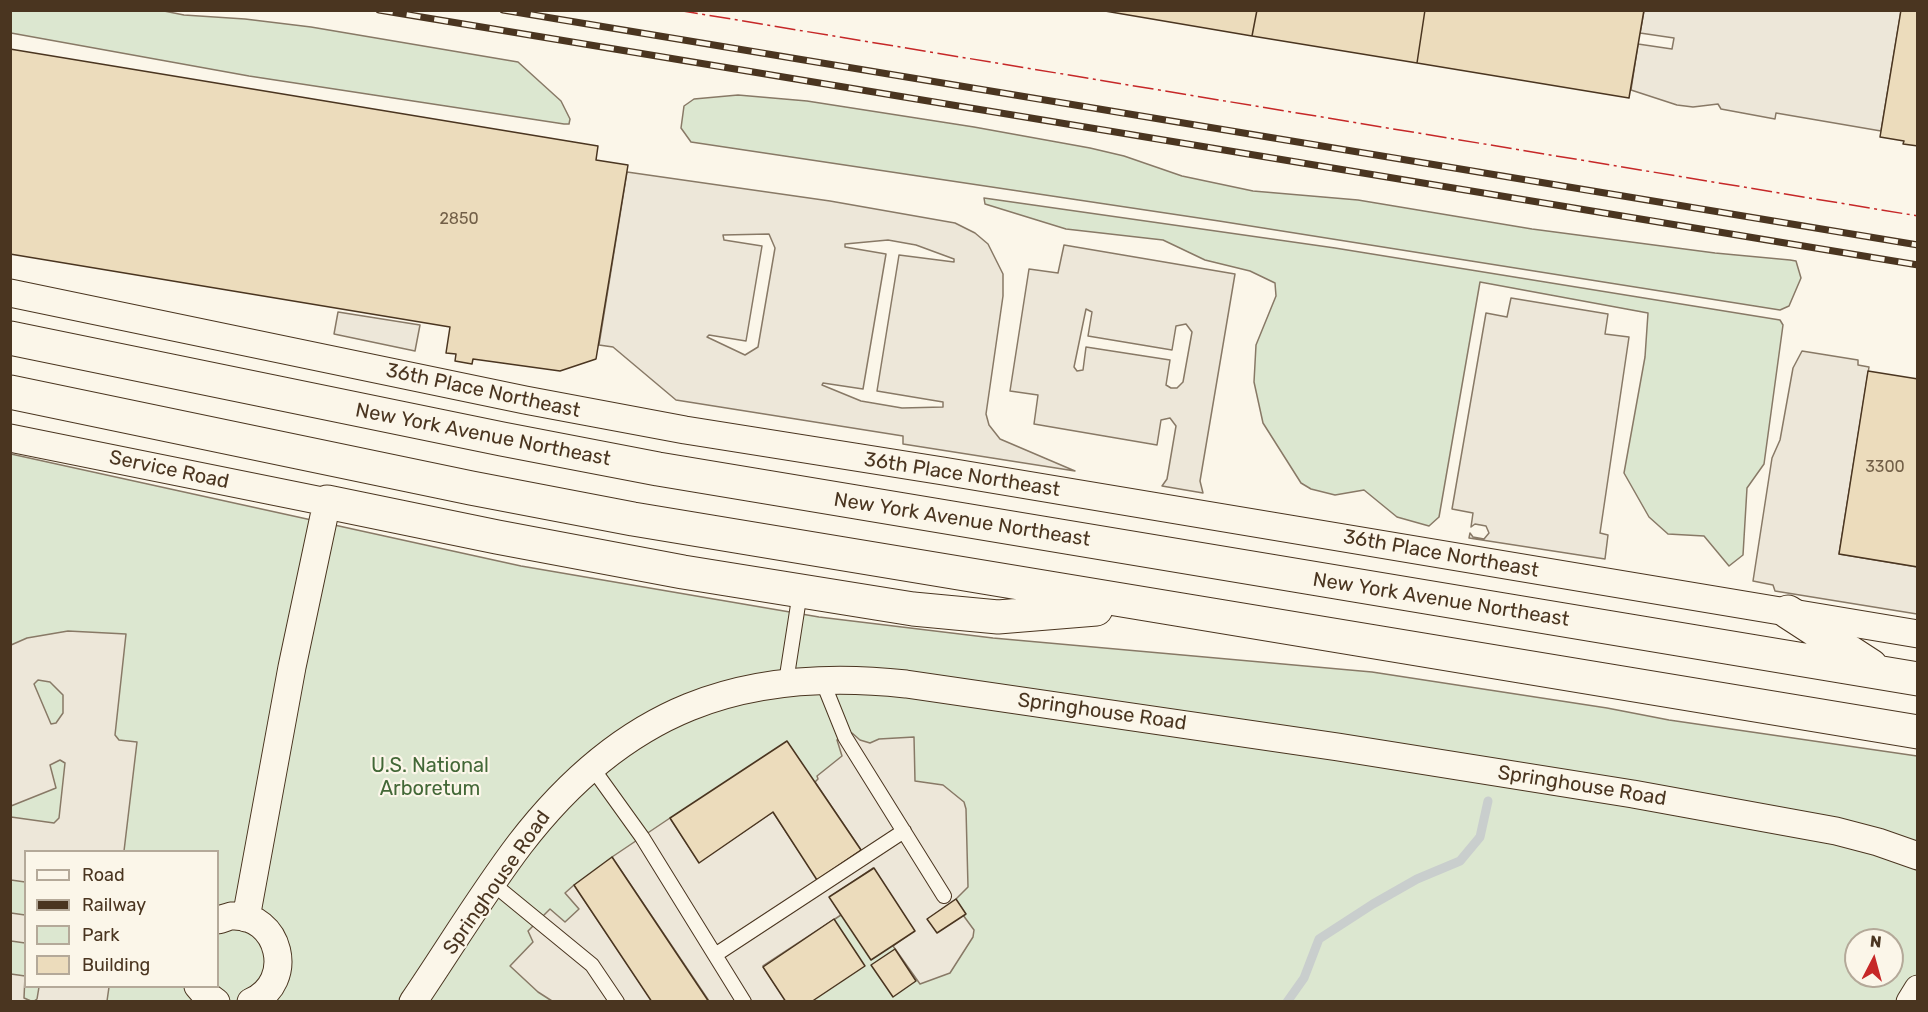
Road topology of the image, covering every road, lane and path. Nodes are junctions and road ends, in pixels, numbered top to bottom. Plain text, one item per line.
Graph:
1 (10, 293) edge
2 (10, 338) edge
3 (10, 392) edge
4 (10, 438) edge
5 (327, 502) junction
6 (800, 592) junction
7 (1151, 605) junction
8 (1788, 612) junction
9 (1917, 634) edge
10 (1882, 673) junction
11 (1917, 679) edge
12 (822, 680) junction
13 (786, 682) junction
14 (1917, 732) edge
15 (591, 766) junction
16 (904, 831) junction
17 (1917, 856) edge
18 (492, 883) junction
19 (944, 896) dead end
20 (246, 918) junction
21 (219, 920) edge
22 (715, 955) junction
23 (199, 988) edge
24 (1917, 989) edge
25 (216, 1002) edge
26 (251, 1002) edge
27 (413, 1002) edge
28 (617, 1002) edge
29 (744, 1002) edge
30 (1910, 1002) edge

1 - 8 street, 36th Place Northeast
2 - 10 highway, New York Avenue Northeast
3 - 7 highway
4 - 5 street, Service Road
5 - 6 highway
5 - 20 street
6 - 7 highway
6 - 13 lane
7 - 14 highway
8 - 9 street, 36th Place Northeast
8 - 10 highway
10 - 11 highway, New York Avenue Northeast
12 - 13 street, Springhouse Road
12 - 16 lane
12 - 17 street, Springhouse Road
13 - 15 street, Springhouse Road
15 - 18 street, Springhouse Road
15 - 22 lane
16 - 19 lane
16 - 22 lane
18 - 27 street, Springhouse Road
18 - 28 lane
20 - 21 street
20 - 26 street
22 - 29 lane
23 - 25 street
24 - 30 street

